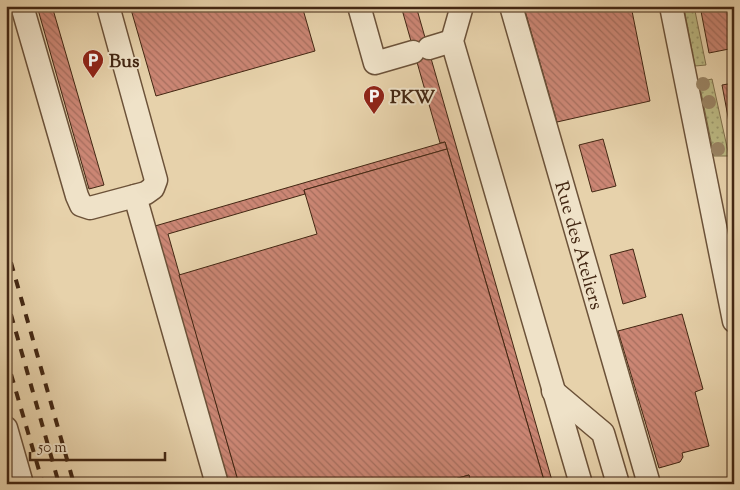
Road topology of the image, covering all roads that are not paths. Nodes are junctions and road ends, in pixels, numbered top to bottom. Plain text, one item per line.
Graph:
1 (22, 6) edge
2 (108, 6) edge
3 (359, 6) edge
4 (462, 6) edge
5 (511, 6) edge
6 (670, 6) edge
7 (452, 41) junction
8 (135, 196) junction
9 (734, 321) edge
10 (554, 391) junction
11 (6, 428) edge
12 (22, 484) edge
13 (217, 484) edge
14 (580, 484) edge
15 (618, 484) edge
16 (649, 484) edge

1 - 8 street
2 - 8 street
3 - 7 street
4 - 7 street
5 - 16 street, Rue des Ateliers
6 - 9 street
7 - 10 street
8 - 13 street
10 - 14 street
10 - 15 street
11 - 12 street

